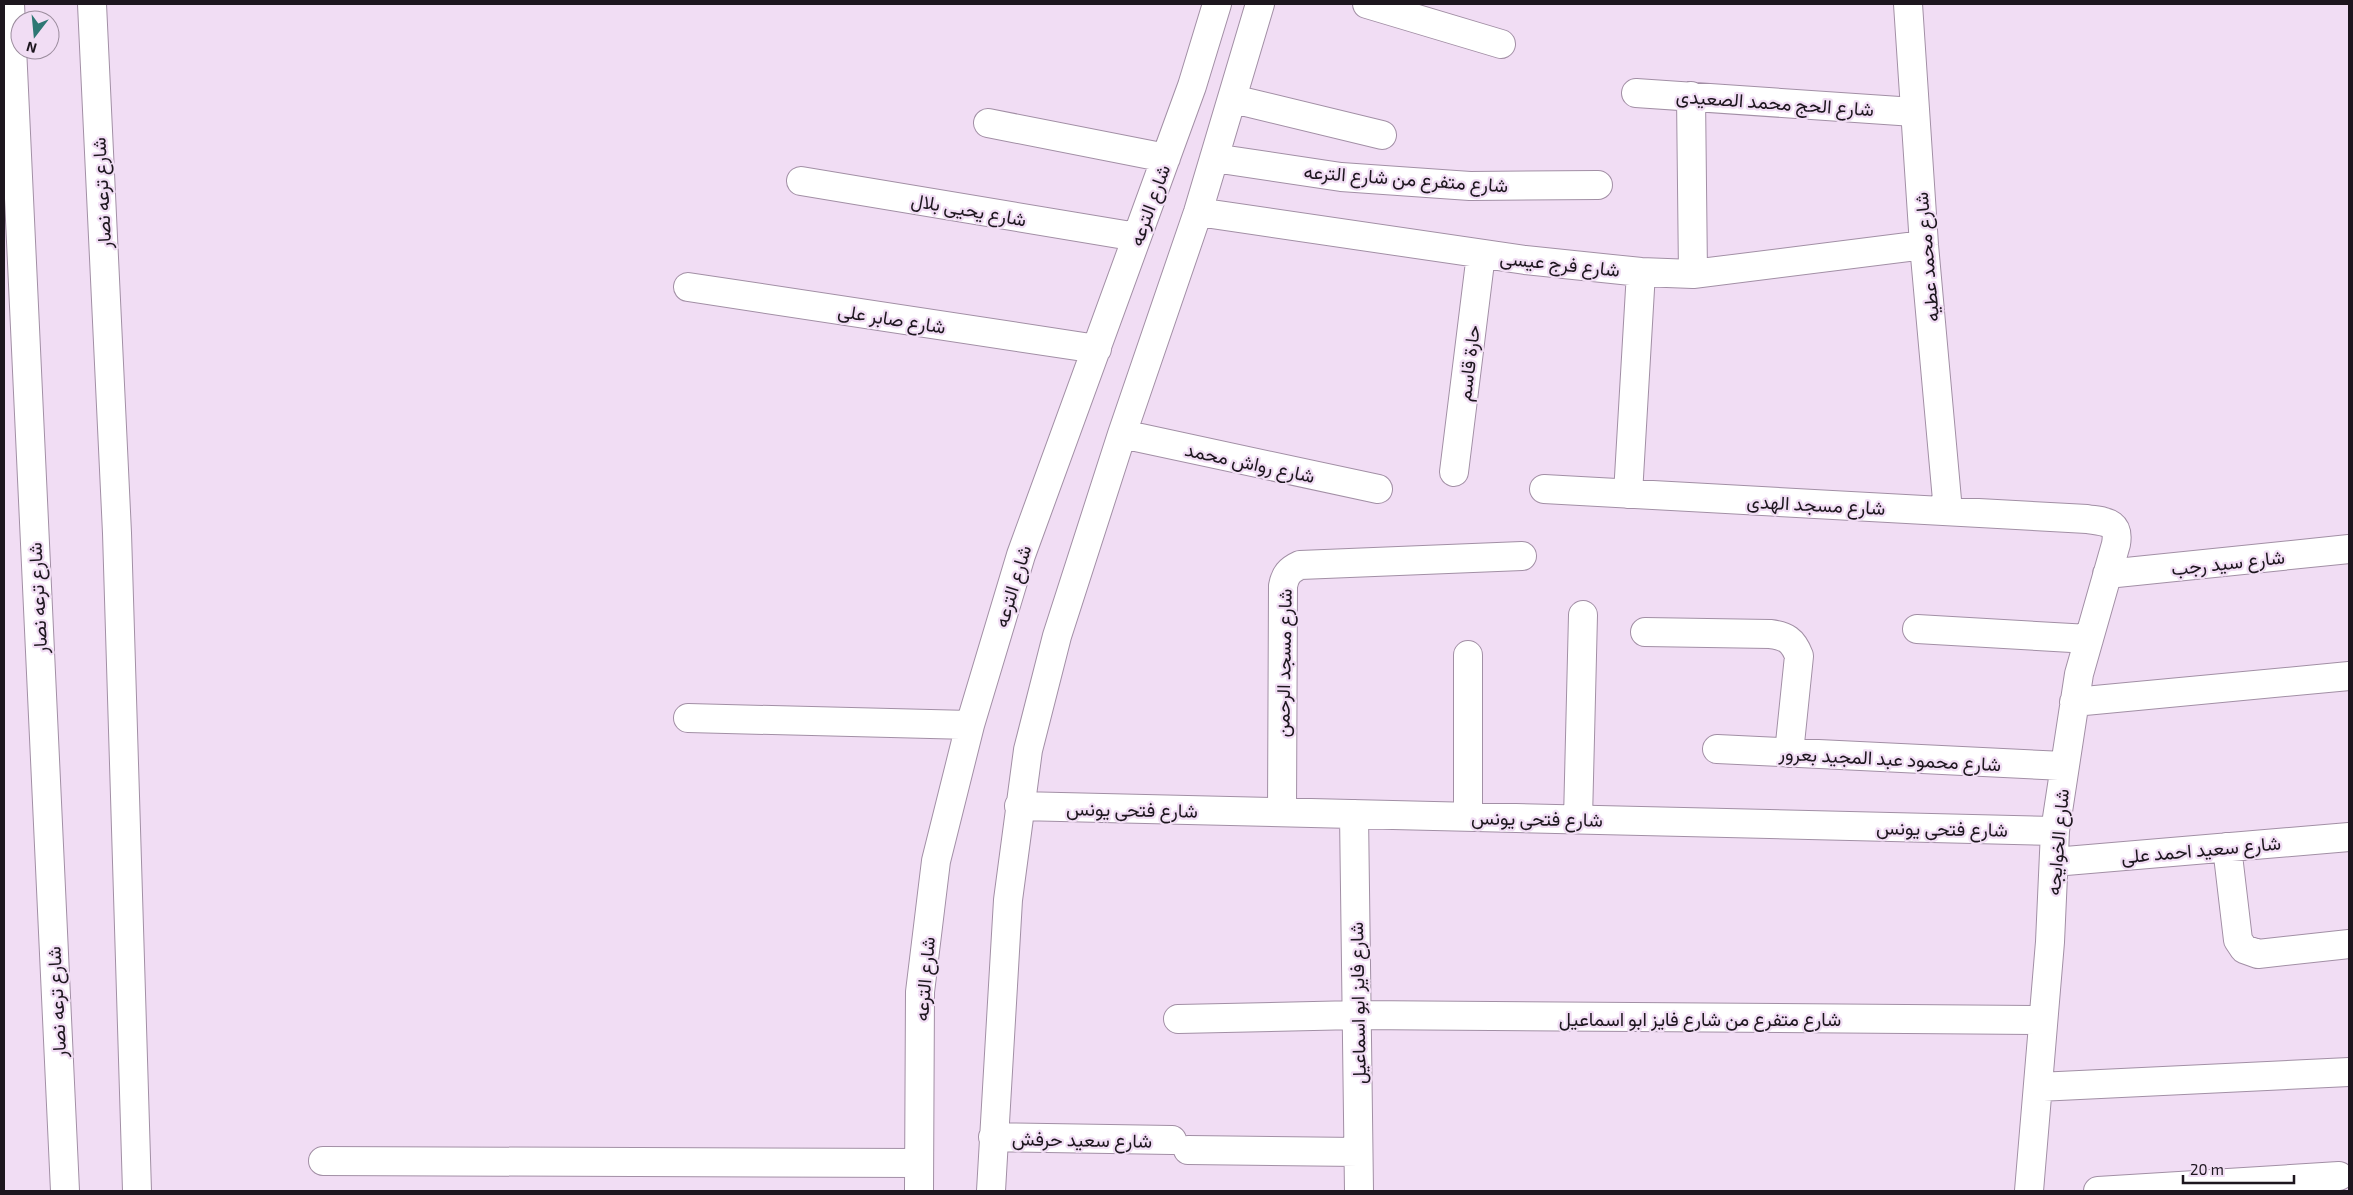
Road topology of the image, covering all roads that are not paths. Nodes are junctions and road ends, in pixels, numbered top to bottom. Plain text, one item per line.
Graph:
1 (10, 4) edge
2 (92, 4) edge
3 (1217, 4) edge
4 (1260, 4) edge
5 (1367, 4) edge
6 (1908, 4) edge
7 (1501, 44) dead end
8 (1636, 93) dead end
9 (1691, 96) junction
10 (1233, 99) junction
11 (1914, 112) junction
12 (988, 123) dead end
13 (1382, 135) dead end
14 (1166, 158) junction
15 (1214, 158) junction
16 (801, 181) dead end
17 (1598, 185) dead end
18 (1198, 212) junction
19 (1137, 238) junction
20 (1924, 245) junction
21 (1481, 254) junction
22 (1641, 272) junction
23 (1693, 274) junction
24 (688, 287) dead end
25 (1097, 349) junction
26 (1122, 434) junction
27 (1454, 472) dead end
28 (1378, 489) dead end
29 (1544, 489) dead end
30 (1628, 494) junction
31 (1948, 511) junction
32 (2087, 519) joint
33 (2349, 549) edge
34 (1522, 556) dead end
35 (2107, 574) junction
36 (1583, 615) dead end
37 (1917, 629) dead end
38 (1644, 632) dead end
39 (2089, 639) junction
40 (1468, 655) dead end
41 (2349, 676) edge
42 (2074, 702) junction
43 (688, 718) dead end
44 (970, 726) junction
45 (1716, 749) dead end
46 (1789, 752) junction
47 (2064, 766) junction
48 (1019, 806) junction
49 (1282, 812) junction
50 (1354, 814) junction
51 (1468, 816) junction
52 (1578, 819) junction
53 (2055, 831) junction
54 (2349, 837) edge
55 (2227, 847) junction
56 (2054, 862) junction
57 (2349, 944) edge
58 (1357, 1015) junction
59 (1178, 1019) dead end
60 (2043, 1020) junction
61 (2349, 1072) edge
62 (2038, 1088) junction
63 (993, 1136) junction
64 (1358, 1152) junction
65 (324, 1161) dead end
66 (919, 1163) junction
67 (2339, 1176) dead end
68 (64, 1191) edge
69 (137, 1191) edge
70 (919, 1191) edge
71 (991, 1191) edge
72 (1359, 1191) edge
73 (2029, 1191) edge
74 (2098, 1191) edge

1 - 68 street, شارع ترعه نصار
2 - 69 street, شارع ترعه نصار
3 - 14 street, شارع الترعه
4 - 10 street
5 - 7 street
6 - 11 street, شارع محمد عطيه
8 - 9 street, شارع الحج محمد الصعيدى
9 - 11 street, شارع الحج محمد الصعيدى
9 - 23 street
10 - 13 street
10 - 15 street
11 - 20 street, شارع محمد عطيه
12 - 14 street
14 - 19 street, شارع الترعه
15 - 17 street, شارع متفرع من شارع الترعه
15 - 18 street
16 - 19 street, شارع يحيى بلال
18 - 21 street, شارع فرج عيسى
18 - 26 street
19 - 25 street, شارع الترعه
20 - 23 street, شارع فرج عيسى
20 - 31 street, شارع محمد عطيه
21 - 22 street, شارع فرج عيسى
21 - 27 street, حارة قاسم
22 - 23 street, شارع فرج عيسى
22 - 30 street
24 - 25 street, شارع صابر على
25 - 44 street, شارع الترعه
26 - 28 street, شارع رواش محمد
26 - 48 street
29 - 30 street, شارع مسجد الهدى
30 - 31 street, شارع مسجد الهدى
31 - 32 street, شارع مسجد الهدى
32 - 35 street, شارع الخوايجه
33 - 35 street, شارع سيد رجب
34 - 49 street, شارع مسجد الرحمن
35 - 39 street, شارع الخوايجه
36 - 52 street
37 - 39 street
38 - 46 street
39 - 42 street, شارع الخوايجه
40 - 51 street
41 - 42 street
42 - 47 street, شارع الخوايجه
43 - 44 street
44 - 66 street, شارع الترعه
45 - 46 street, شارع محمود عبد المجيد بعرور
46 - 47 street, شارع محمود عبد المجيد بعرور
47 - 53 street, شارع الخوايجه
48 - 49 street, شارع فتحى يونس
48 - 63 street
49 - 50 street, شارع فتحى يونس
50 - 51 street, شارع فتحى يونس
50 - 58 street, شارع فايز ابو اسماعيل
51 - 52 street, شارع فتحى يونس
52 - 53 street, شارع فتحى يونس
53 - 56 street, شارع الخوايجه
54 - 55 street, شارع سعيد احمد على
55 - 56 street, شارع سعيد احمد على
55 - 57 street
56 - 60 street, شارع الخوايجه
58 - 59 street, شارع متفرع من شارع فايز ابو اسماعيل
58 - 60 street, شارع متفرع من شارع فايز ابو اسماعيل
58 - 64 street, شارع فايز ابو اسماعيل
60 - 62 street, شارع الخوايجه
61 - 62 street
62 - 73 street, شارع الخوايجه
63 - 64 street, شارع سعيد حرفش
63 - 71 street
64 - 72 street, شارع فايز ابو اسماعيل
65 - 66 street
66 - 70 street, شارع الترعه
67 - 74 street

